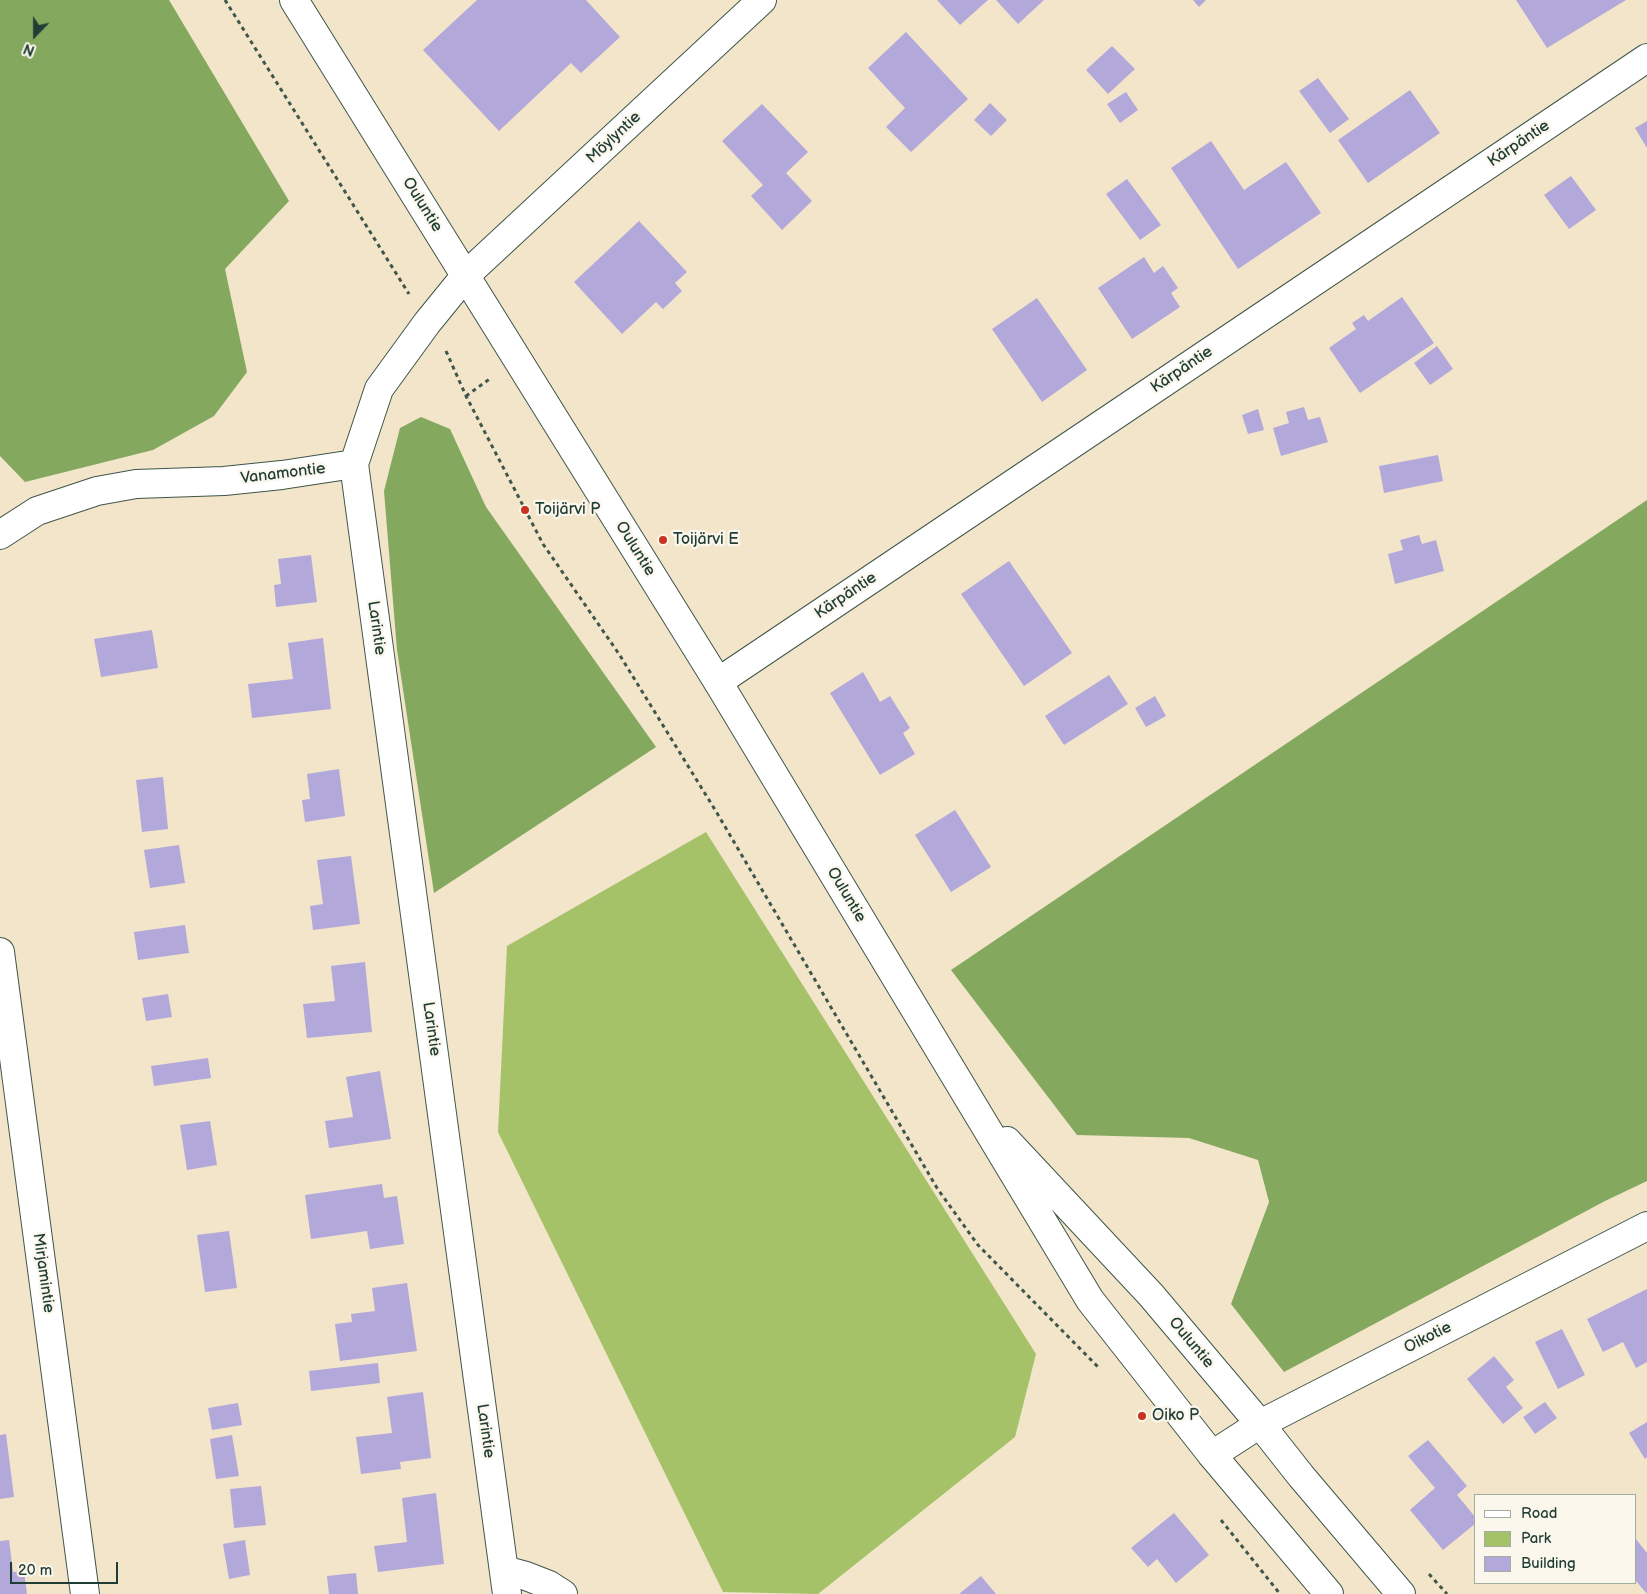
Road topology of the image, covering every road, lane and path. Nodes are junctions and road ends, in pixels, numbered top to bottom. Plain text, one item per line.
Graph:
1 (225, 0) edge
2 (294, 0) edge
3 (762, 0) edge
4 (1647, 58) edge
5 (466, 275) junction
6 (427, 322) junction
7 (354, 464) junction
8 (0, 535) edge
9 (718, 682) junction
10 (0, 952) edge
11 (970, 1101) junction
12 (1647, 1226) edge
13 (1099, 1368) dead end
14 (1260, 1424) junction
15 (1212, 1455) junction
16 (1216, 1513) dead end
17 (505, 1582) edge
18 (85, 1594) edge
19 (563, 1594) edge
20 (1280, 1594) edge
21 (1329, 1594) edge
22 (1401, 1594) edge

1 - 6 path
2 - 5 street, Ouluntie
3 - 5 street, Möylyntie
4 - 9 street, Kärpäntie
5 - 6 street
5 - 9 street, Ouluntie
6 - 7 street
6 - 13 path
7 - 8 street, Vanamontie
7 - 17 street, Larintie
9 - 11 street, Ouluntie
10 - 18 street, Mirjamintie
11 - 14 street, Ouluntie
11 - 15 street, Ouluntie
12 - 14 street, Oikotie
14 - 15 street, Oikotie
14 - 22 street, Ouluntie
15 - 21 street, Ouluntie
16 - 20 path
17 - 19 street

